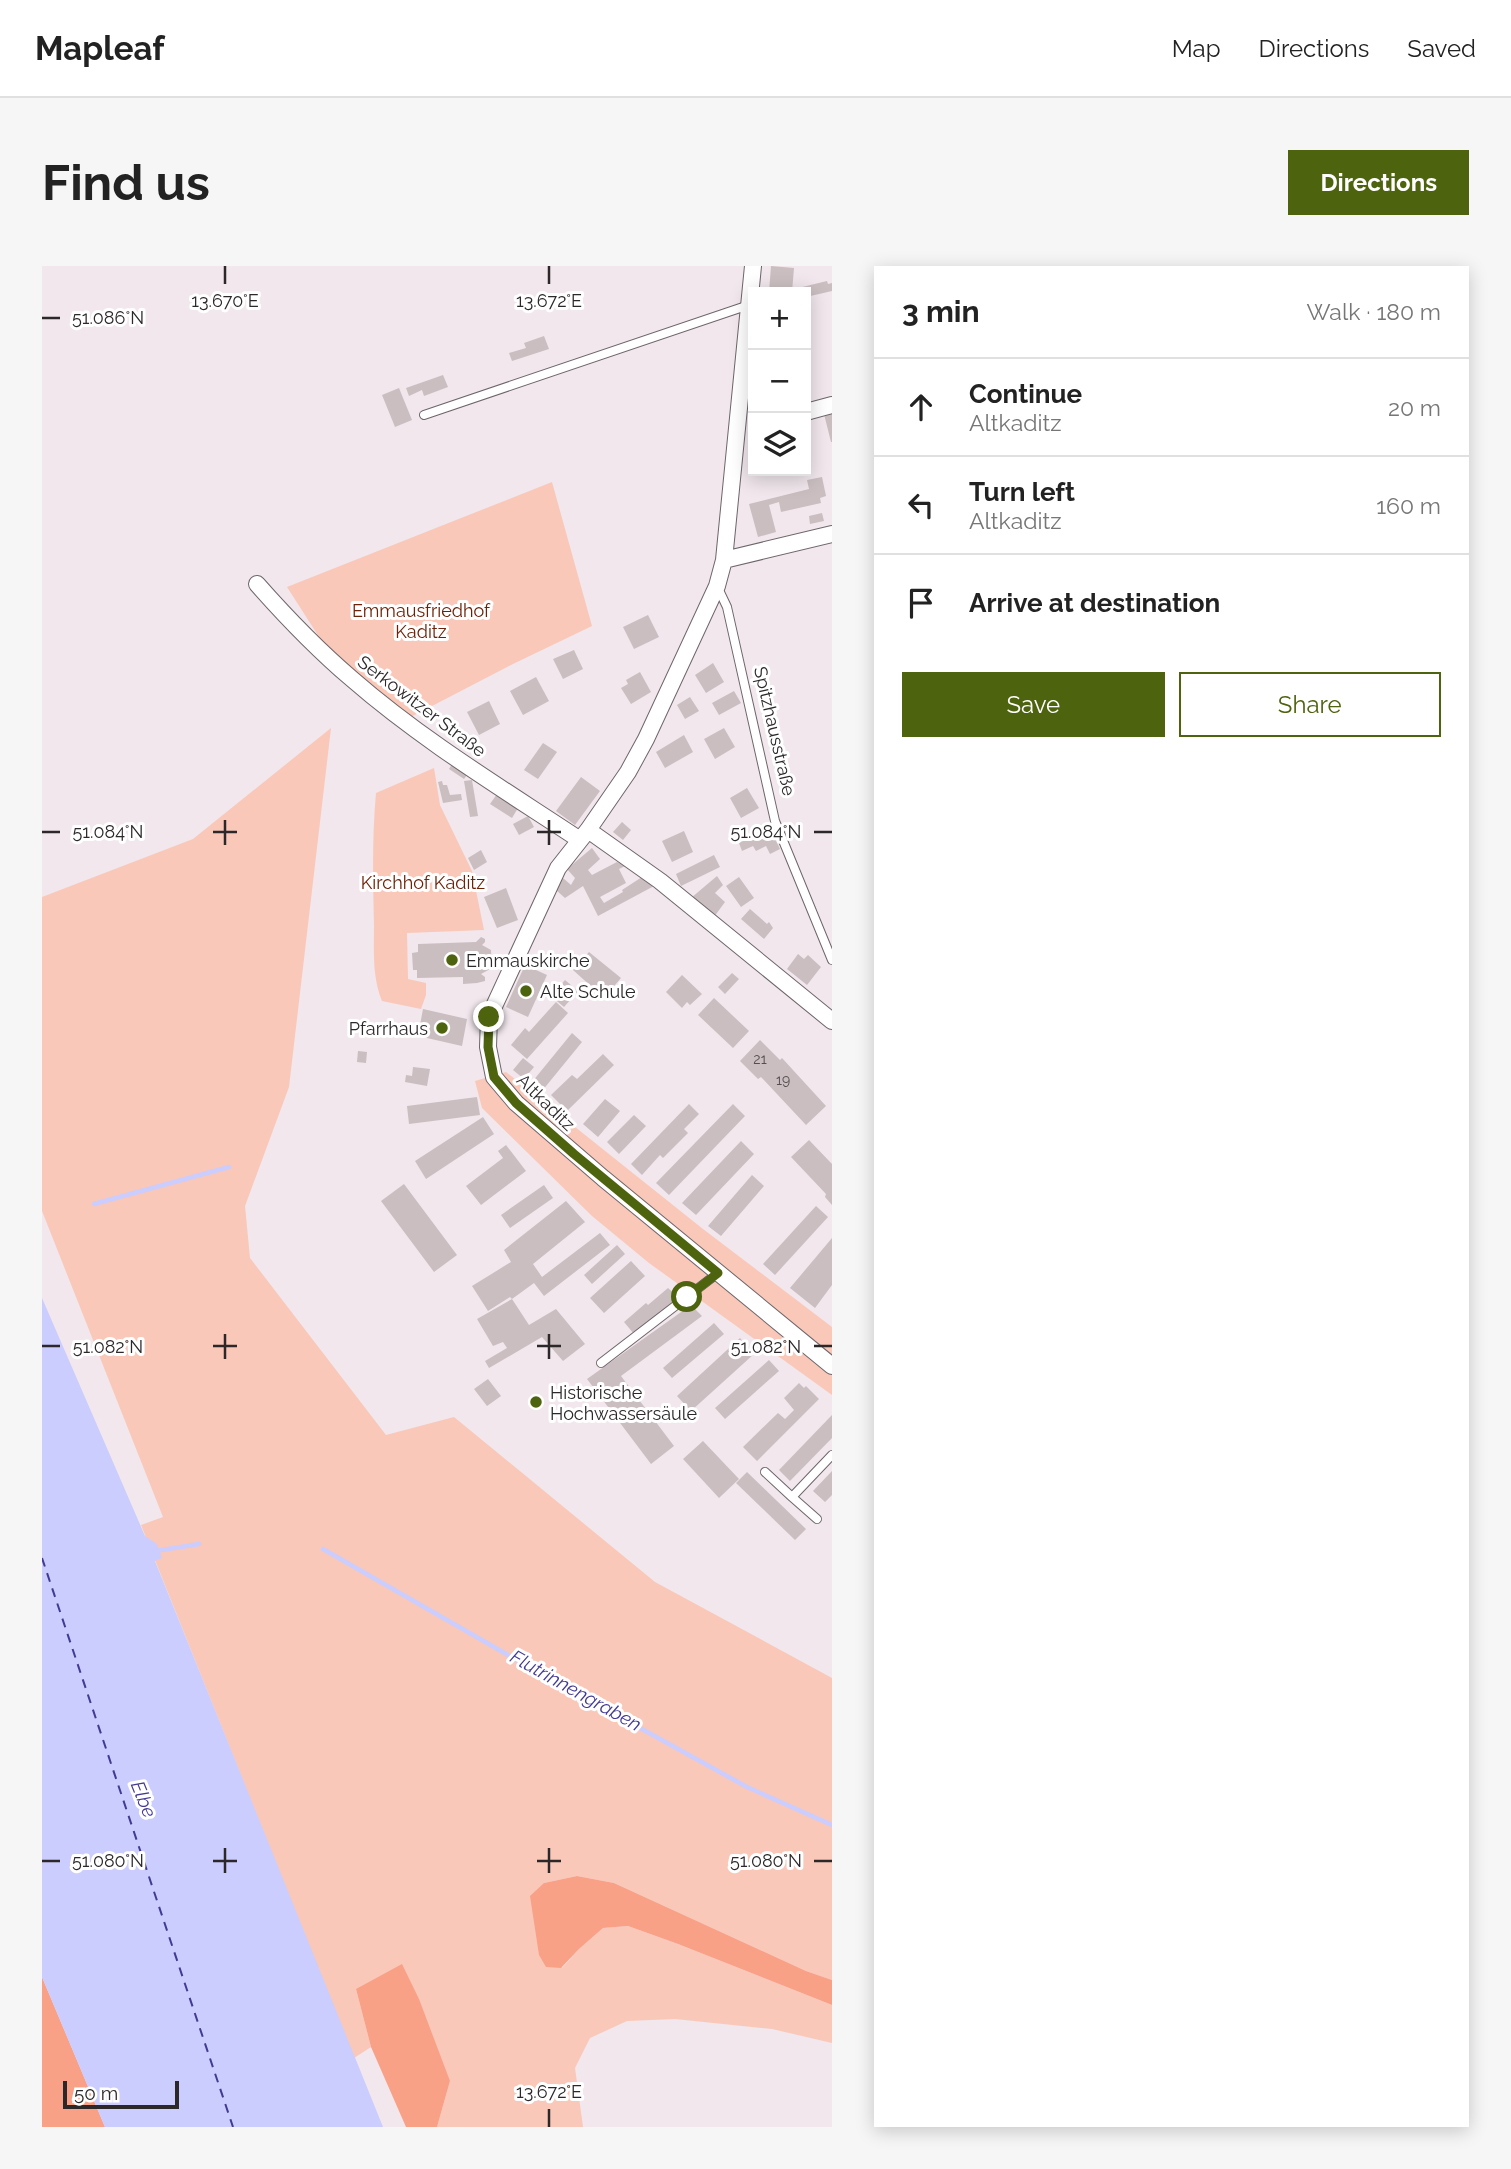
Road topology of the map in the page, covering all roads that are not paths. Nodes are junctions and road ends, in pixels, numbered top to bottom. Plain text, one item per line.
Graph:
1 (752, 266) edge
2 (750, 287) edge
3 (748, 305) edge
4 (748, 343) edge
5 (832, 405) edge
6 (811, 411) edge
7 (424, 415) dead end
8 (746, 420) edge
9 (832, 534) edge
10 (723, 560) junction
11 (257, 584) dead end
12 (717, 586) junction
13 (584, 835) junction
14 (832, 960) edge
15 (832, 1021) edge
16 (718, 1273) junction
17 (601, 1363) dead end
18 (832, 1366) edge
19 (832, 1455) edge
20 (765, 1472) dead end
21 (792, 1497) junction
22 (817, 1519) dead end

1 - 2 street
3 - 7 lane
4 - 8 street
5 - 6 street
8 - 10 street
9 - 10 street
10 - 12 street
11 - 13 street, Serkowitzer Straße
12 - 13 street
12 - 14 lane, Spitzhausstraße
13 - 15 street, Serkowitzer Straße
13 - 16 street, Altkaditz
16 - 17 lane
16 - 18 street, Altkaditz
19 - 21 lane
20 - 21 lane
21 - 22 lane

